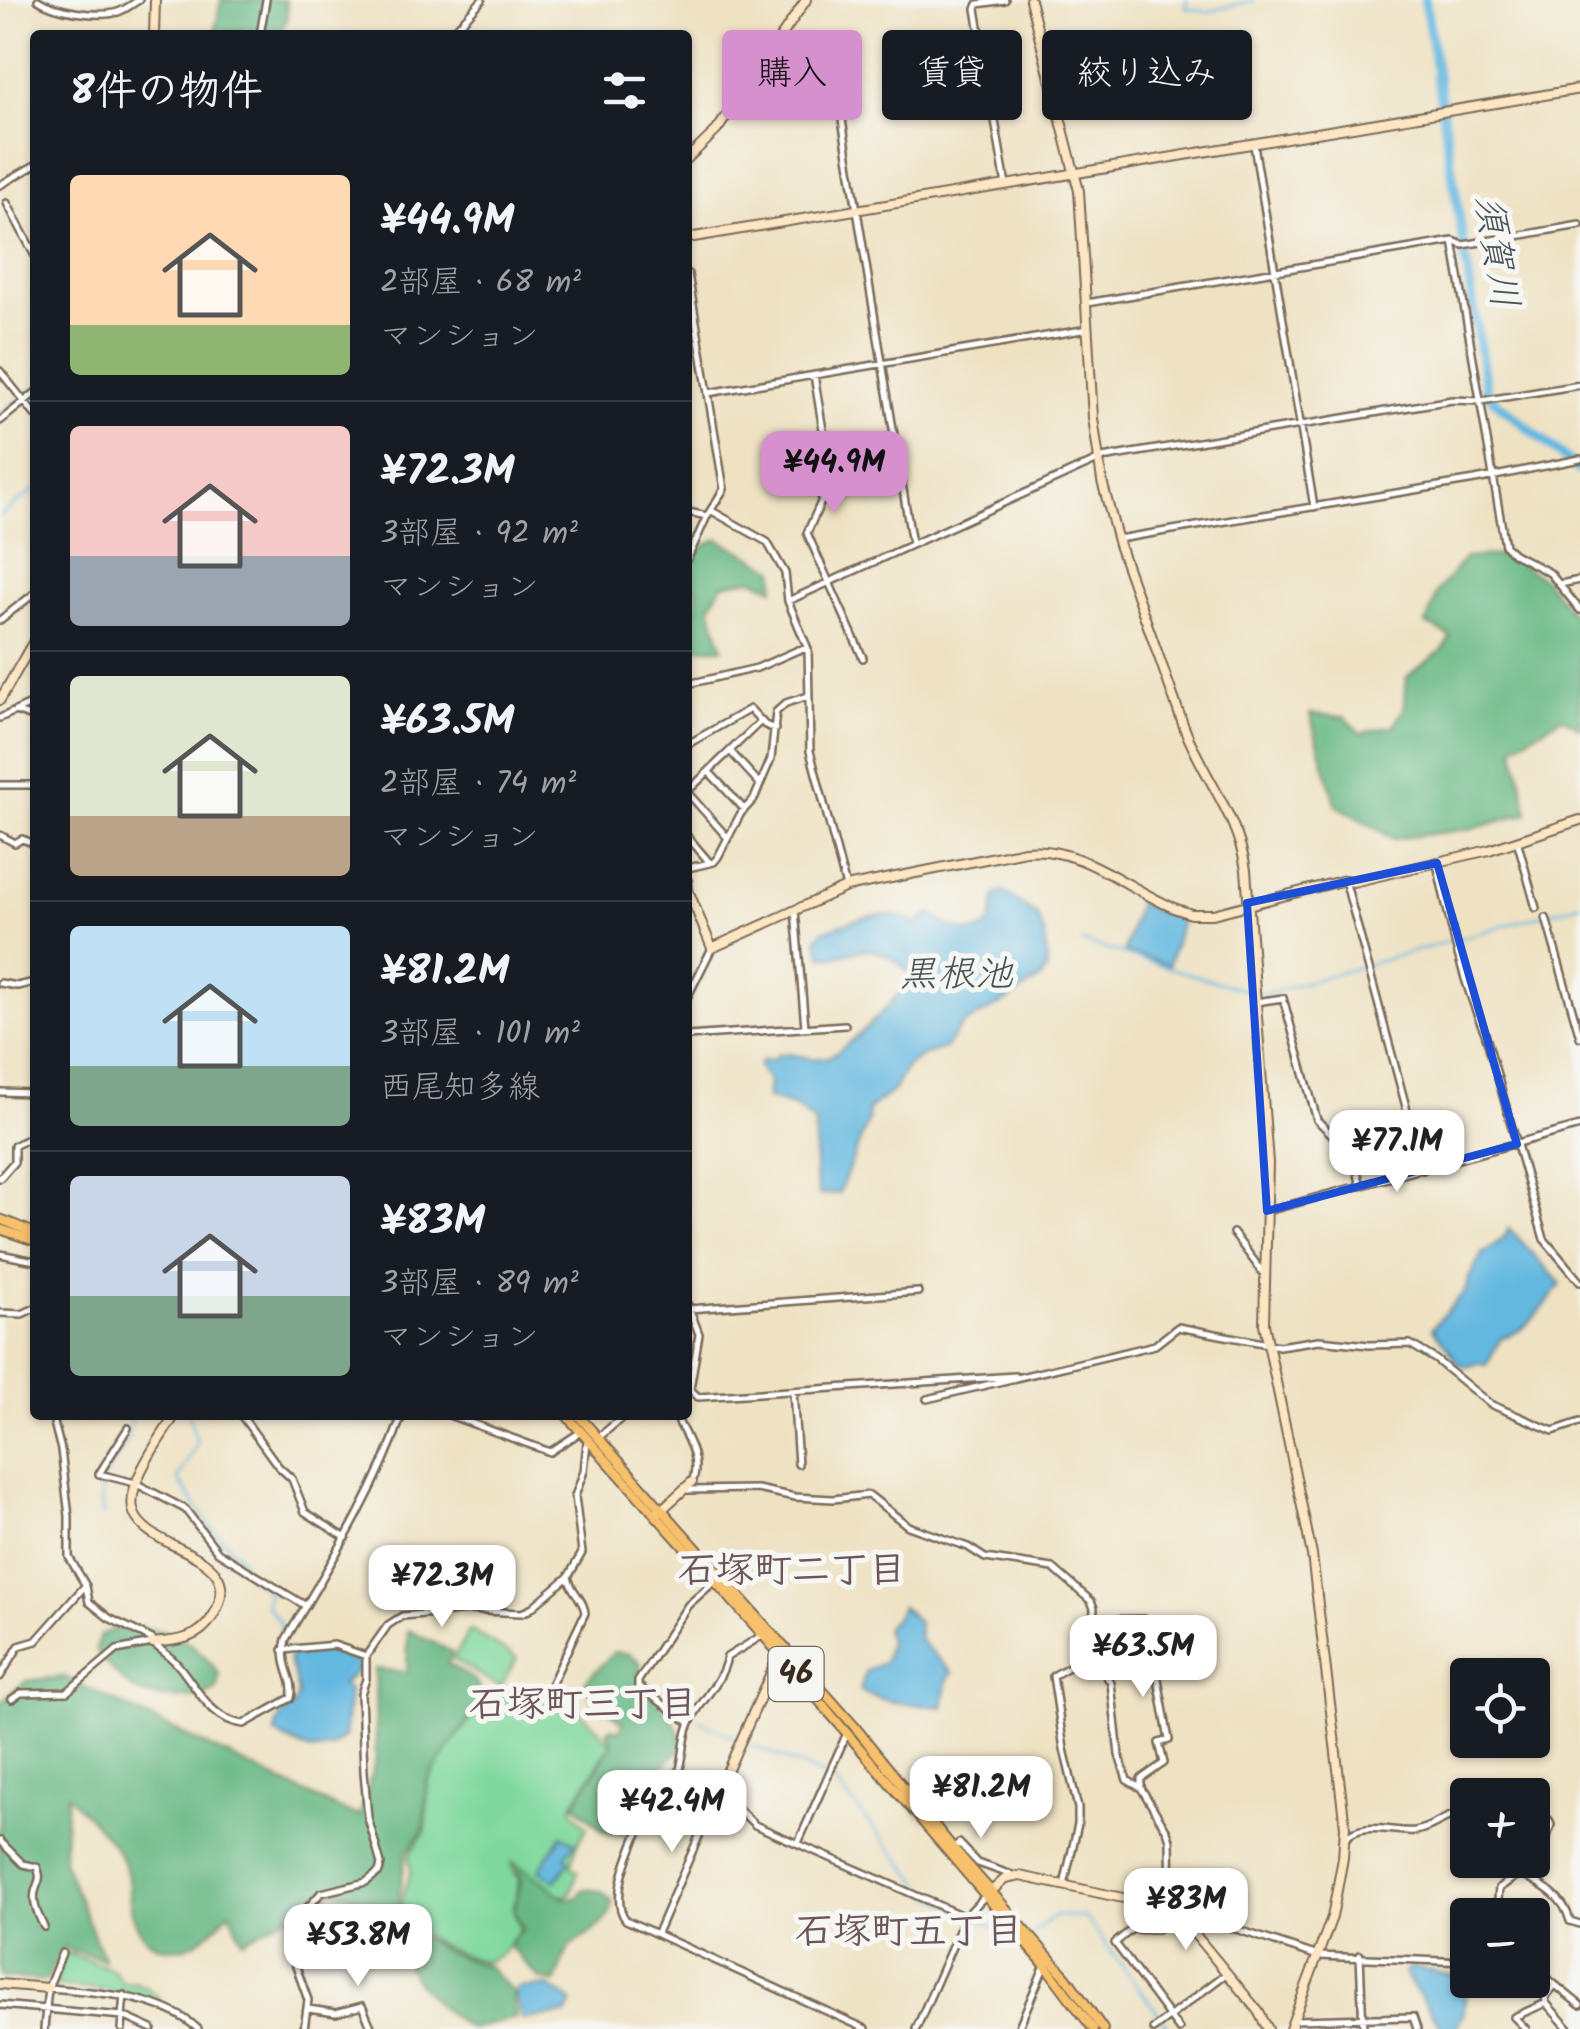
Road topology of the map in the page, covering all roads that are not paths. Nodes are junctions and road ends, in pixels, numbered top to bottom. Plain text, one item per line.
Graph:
1 (38, 0) edge
2 (139, 0) edge
3 (155, 0) edge
4 (266, 0) edge
5 (482, 0) edge
6 (806, 0) edge
7 (1006, 0) edge
8 (1030, 0) edge
9 (154, 30) edge
10 (261, 30) edge
11 (455, 30) edge
12 (784, 30) edge
13 (1580, 90) edge
14 (724, 120) edge
15 (842, 120) edge
16 (1254, 144) junction
17 (692, 154) edge
18 (30, 169) edge
19 (1075, 173) junction
20 (0, 185) edge
21 (1006, 185) junction
22 (6, 203) dead end
23 (856, 210) junction
24 (1580, 225) edge
25 (692, 237) edge
26 (1453, 241) junction
27 (30, 247) edge
28 (1275, 271) junction
29 (692, 298) edge
30 (1087, 303) junction
31 (1088, 328) junction
32 (882, 363) junction
33 (0, 371) edge
34 (814, 374) junction
35 (1580, 384) edge
36 (708, 393) junction
37 (30, 397) edge
38 (1481, 401) junction
39 (24, 402) junction
40 (30, 410) edge
41 (0, 421) edge
42 (1300, 425) junction
43 (1580, 459) edge
44 (1098, 460) junction
45 (1493, 474) junction
46 (1314, 507) junction
47 (692, 512) edge
48 (709, 513) junction
49 (1118, 539) junction
50 (912, 544) junction
51 (692, 549) edge
52 (1580, 580) edge
53 (828, 582) junction
54 (1560, 584) junction
55 (30, 596) edge
56 (788, 601) junction
57 (1580, 610) edge
58 (0, 620) edge
59 (30, 648) edge
60 (808, 650) junction
61 (863, 658) dead end
62 (692, 683) edge
63 (808, 696) junction
64 (0, 700) edge
65 (30, 704) edge
66 (15, 711) junction
67 (30, 716) edge
68 (0, 718) edge
69 (761, 721) junction
70 (775, 729) junction
71 (692, 742) edge
72 (730, 752) junction
73 (709, 772) junction
74 (760, 784) junction
75 (0, 785) edge
76 (30, 785) edge
77 (692, 788) edge
78 (692, 797) edge
79 (744, 809) junction
80 (1580, 820) edge
81 (0, 835) edge
82 (727, 837) junction
83 (1517, 840) junction
84 (30, 842) edge
85 (692, 842) edge
86 (710, 862) junction
87 (1437, 863) junction
88 (692, 867) edge
89 (1345, 880) junction
90 (846, 887) junction
91 (692, 902) edge
92 (1248, 903) junction
93 (1536, 908) dead end
94 (795, 909) junction
95 (1546, 918) dead end
96 (712, 948) junction
97 (0, 982) edge
98 (30, 983) edge
99 (692, 988) edge
100 (1255, 996) junction
101 (846, 1025) dead end
102 (805, 1027) junction
103 (692, 1036) edge
104 (1580, 1037) edge
105 (0, 1092) edge
106 (30, 1093) edge
107 (1580, 1126) edge
108 (30, 1138) edge
109 (1516, 1144) junction
110 (1423, 1170) junction
111 (0, 1178) edge
112 (1361, 1186) junction
113 (1268, 1211) junction
114 (0, 1220) edge
115 (0, 1229) edge
116 (1233, 1233) dead end
117 (30, 1235) edge
118 (30, 1236) edge
119 (0, 1254) edge
120 (30, 1261) edge
121 (1264, 1274) junction
122 (1580, 1282) edge
123 (918, 1292) dead end
124 (692, 1307) edge
125 (30, 1310) edge
126 (0, 1313) edge
127 (692, 1318) edge
128 (1267, 1344) junction
129 (692, 1374) edge
130 (1020, 1377) junction
131 (793, 1391) junction
132 (692, 1393) edge
133 (927, 1399) dead end
134 (53, 1420) edge
135 (172, 1420) edge
136 (245, 1420) edge
137 (400, 1420) edge
138 (463, 1420) edge
139 (570, 1420) edge
140 (582, 1420) edge
141 (619, 1420) edge
142 (677, 1420) edge
143 (1580, 1422) edge
144 (128, 1428) dead end
145 (580, 1432) junction
146 (598, 1438) junction
147 (588, 1442) junction
148 (798, 1464) dead end
149 (135, 1483) junction
150 (690, 1486) junction
151 (662, 1508) junction
152 (654, 1516) junction
153 (347, 1538) junction
154 (568, 1577) junction
155 (714, 1582) junction
156 (86, 1586) junction
157 (306, 1606) junction
158 (1095, 1620) junction
159 (763, 1636) junction
160 (152, 1643) junction
161 (781, 1649) junction
162 (283, 1650) junction
163 (1091, 1654) junction
164 (366, 1656) junction
165 (0, 1676) edge
166 (550, 1687) dead end
167 (12, 1698) dead end
168 (690, 1723) junction
169 (847, 1733) junction
170 (680, 1771) junction
171 (1142, 1788) junction
172 (719, 1790) junction
173 (1450, 1815) edge
174 (1344, 1839) junction
175 (0, 1841) edge
176 (798, 1843) junction
177 (953, 1848) junction
178 (1020, 1876) junction
179 (1534, 1880) joint
180 (1063, 1885) junction
181 (987, 1894) junction
182 (1498, 1898) edge
183 (1157, 1904) junction
184 (1173, 1909) junction
185 (966, 1918) junction
186 (1580, 1924) edge
187 (44, 1927) dead end
188 (657, 1933) junction
189 (1027, 1939) junction
190 (62, 1953) dead end
191 (1360, 1955) junction
192 (1318, 1956) junction
193 (1450, 1961) edge
194 (1045, 1966) junction
195 (1227, 1973) junction
196 (1550, 1981) edge
197 (0, 1984) edge
198 (1555, 1985) junction
199 (48, 1988) junction
200 (124, 1995) junction
201 (1546, 2004) junction
202 (0, 2005) edge
203 (1580, 2006) edge
204 (45, 2009) junction
205 (308, 2009) junction
206 (123, 2016) junction
207 (1363, 2019) junction
208 (1166, 2020) junction
209 (1293, 2025) edge
210 (1566, 2028) edge
211 (44, 2029) edge
212 (122, 2029) edge
213 (152, 2029) edge
214 (198, 2029) edge
215 (304, 2029) edge
216 (372, 2029) edge
217 (866, 2029) edge
218 (916, 2029) edge
219 (1018, 2029) edge
220 (1093, 2029) edge
221 (1103, 2029) edge
222 (1153, 2029) edge
223 (1179, 2029) edge
224 (1268, 2029) edge
225 (1363, 2029) edge
226 (1417, 2029) edge
227 (1526, 2029) edge

1 - 2 street
3 - 9 street
4 - 10 street
5 - 11 street
6 - 12 street
7 - 21 street
8 - 19 street
13 - 16 street
14 - 17 street
15 - 23 street
16 - 19 street
16 - 28 street
18 - 20 street
19 - 21 street
19 - 30 street
21 - 23 street
22 - 27 street
23 - 25 street
23 - 32 street
24 - 26 street
26 - 28 street
26 - 38 street
28 - 30 street
28 - 42 street
29 - 36 street
30 - 31 street
31 - 32 street
31 - 44 street
32 - 34 street
32 - 50 street
33 - 39 street
34 - 36 street
34 - 53 street
35 - 38 street
36 - 48 street
37 - 39 street
38 - 42 street
38 - 45 street
39 - 40 street
39 - 41 street
42 - 44 street
42 - 46 street
43 - 45 street
44 - 49 street
44 - 50 street
45 - 46 street
45 - 54 street
46 - 49 street
47 - 48 street
48 - 51 street
48 - 56 street
49 - 92 street
50 - 53 street
52 - 54 street
53 - 56 street
53 - 61 street
54 - 57 street
55 - 58 street
56 - 60 street
59 - 64 street
60 - 62 street
60 - 63 street
63 - 70 street
63 - 90 street
65 - 66 street
66 - 67 street
66 - 68 street
69 - 70 street
69 - 71 street
69 - 72 street
70 - 74 street
72 - 73 street
72 - 74 street
73 - 77 street
73 - 79 street
74 - 79 street
75 - 76 street
78 - 82 street
79 - 82 street
80 - 83 street
81 - 84 street
82 - 86 street
83 - 87 street
83 - 93 street
85 - 86 street
86 - 88 street
87 - 89 street
87 - 109 street
89 - 92 street
89 - 110 street
90 - 92 street
90 - 94 street
91 - 96 street
92 - 100 street
94 - 96 street
94 - 102 street
95 - 104 street
96 - 99 street
97 - 98 street
100 - 112 street
100 - 113 street
101 - 102 street
102 - 103 street
105 - 106 street
107 - 109 street
108 - 111 street
109 - 110 street
109 - 122 street
110 - 112 street
112 - 113 street
113 - 121 street
114 - 117 main road
115 - 118 main road
116 - 121 street
119 - 120 street
121 - 128 street
123 - 124 street
125 - 126 street
127 - 129 street
128 - 130 street
128 - 143 street
128 - 174 street
130 - 131 street
130 - 133 street
131 - 132 street
131 - 148 street
134 - 156 street
135 - 149 street
136 - 153 street
137 - 153 street
138 - 145 street
139 - 145 main road, 46
140 - 146 main road, 46
141 - 146 street
142 - 150 street
144 - 149 street
145 - 147 main road, 46
146 - 151 main road, 46
147 - 152 main road, 46
147 - 154 street
149 - 157 street
149 - 160 street
150 - 151 street
150 - 158 street
151 - 152 street
151 - 161 main road, 46
152 - 155 main road, 46
153 - 157 street
154 - 164 street
154 - 166 street
155 - 159 main road, 46
155 - 168 street
156 - 160 street
156 - 165 street
157 - 162 street
158 - 163 street
158 - 171 street
159 - 161 main road, 46
159 - 168 street
160 - 162 street
160 - 167 street
161 - 169 main road, 46
161 - 172 street
161 - 177 main road, 46
162 - 164 street
163 - 171 street
163 - 180 street
164 - 205 street
168 - 170 street
169 - 176 street
169 - 181 main road, 46
170 - 172 street
170 - 188 street
171 - 184 street
172 - 176 street
172 - 188 street
173 - 174 street
174 - 192 street
175 - 187 street
176 - 185 street
177 - 178 street
177 - 181 main road, 46
178 - 180 street
178 - 181 street
179 - 182 street
179 - 186 street
180 - 183 street
181 - 185 street
181 - 189 main road, 46
183 - 184 street
183 - 208 street
184 - 192 street
184 - 195 street
185 - 218 street
188 - 217 street
189 - 194 main road, 46
189 - 221 main road, 46
190 - 199 street
191 - 192 street
191 - 193 street
191 - 207 street
192 - 209 street
194 - 219 street
194 - 220 main road, 46
195 - 208 street
195 - 224 street
196 - 198 street
197 - 199 street
198 - 201 street
198 - 203 street
199 - 200 street
199 - 204 street
200 - 206 street
200 - 214 street
201 - 210 street
201 - 227 street
202 - 204 street
204 - 206 street
204 - 211 street
205 - 215 street
205 - 216 street
206 - 212 street
206 - 213 street
207 - 209 street
207 - 225 street
207 - 226 street
208 - 222 street
208 - 223 street

